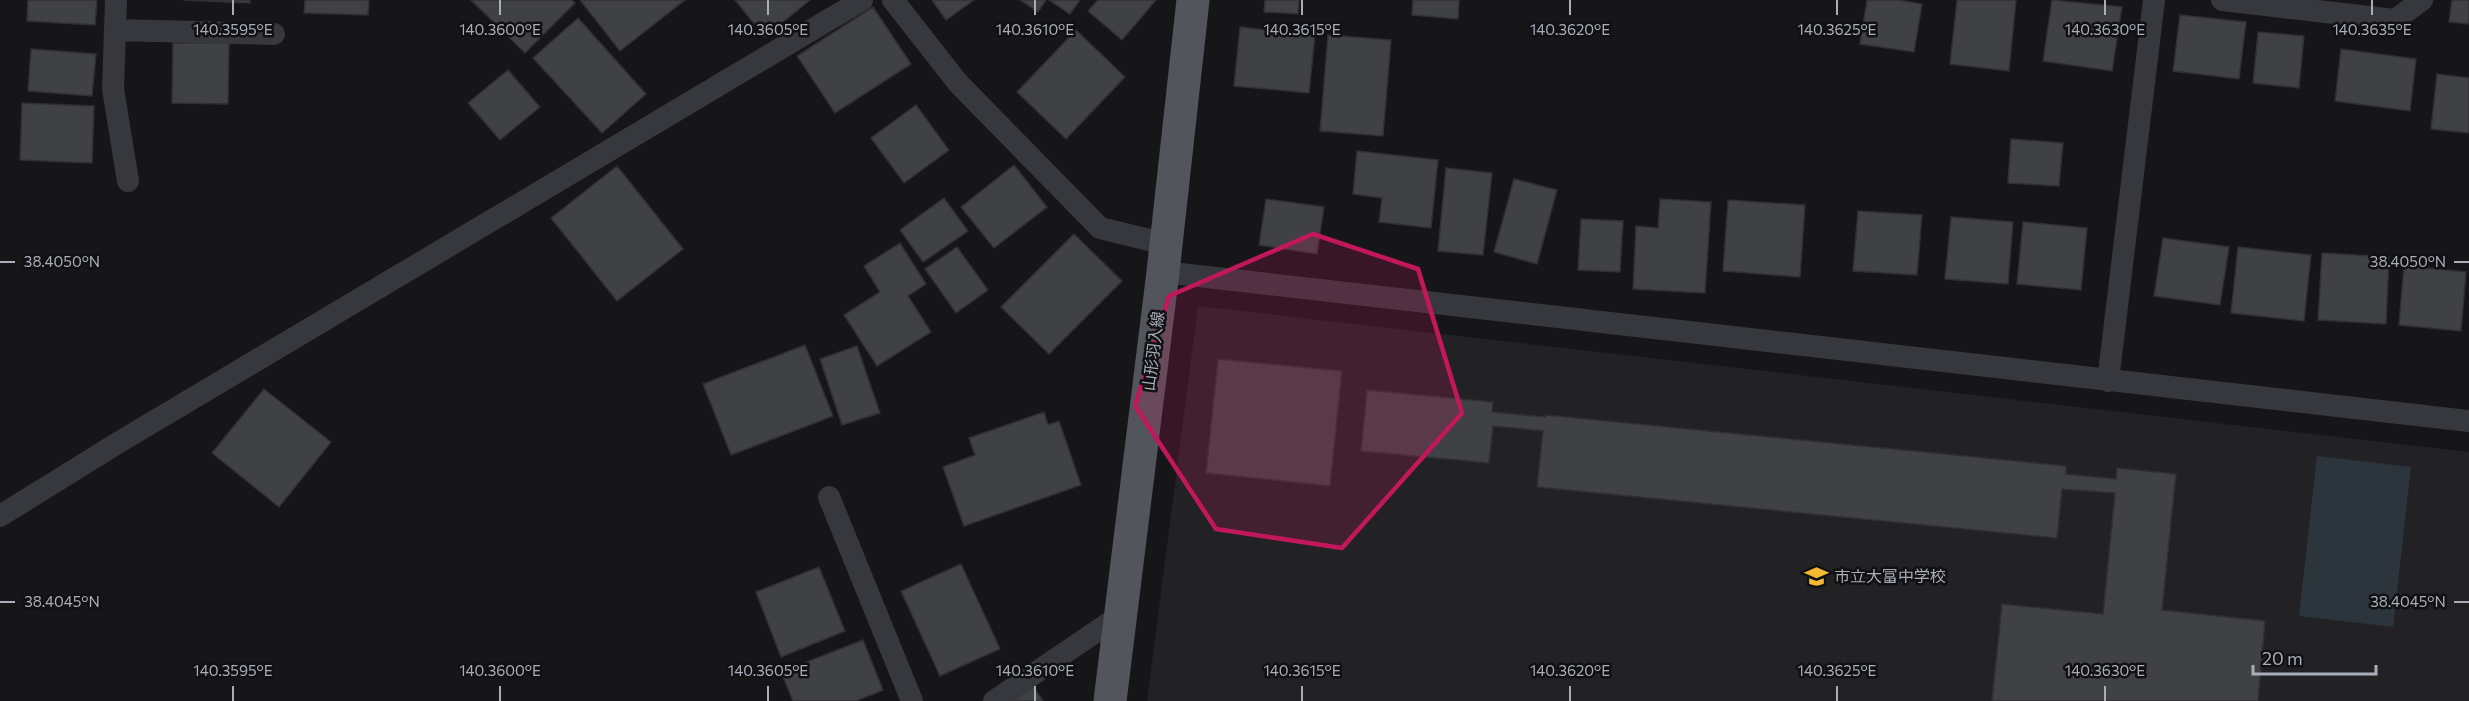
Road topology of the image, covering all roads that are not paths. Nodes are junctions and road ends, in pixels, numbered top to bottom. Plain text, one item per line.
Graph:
1 (116, 0) edge
2 (862, 0) edge
3 (893, 0) edge
4 (1193, 0) edge
5 (2154, 0) edge
6 (2222, 0) edge
7 (2422, 0) edge
8 (115, 30) junction
9 (274, 34) dead end
10 (128, 181) dead end
11 (1164, 258) junction
12 (2108, 381) junction
13 (2469, 421) edge
14 (829, 498) dead end
15 (0, 516) edge
16 (1122, 614) junction
17 (912, 701) edge
18 (994, 701) edge
19 (1110, 701) edge

1 - 8 lane
2 - 15 lane
3 - 11 lane
4 - 11 main road, 山形羽入線
5 - 12 lane
6 - 7 lane
8 - 9 lane
8 - 10 lane
11 - 12 lane
11 - 16 main road, 山形羽入線
12 - 13 lane
14 - 17 lane
16 - 18 lane
16 - 19 main road, 山形羽入線

